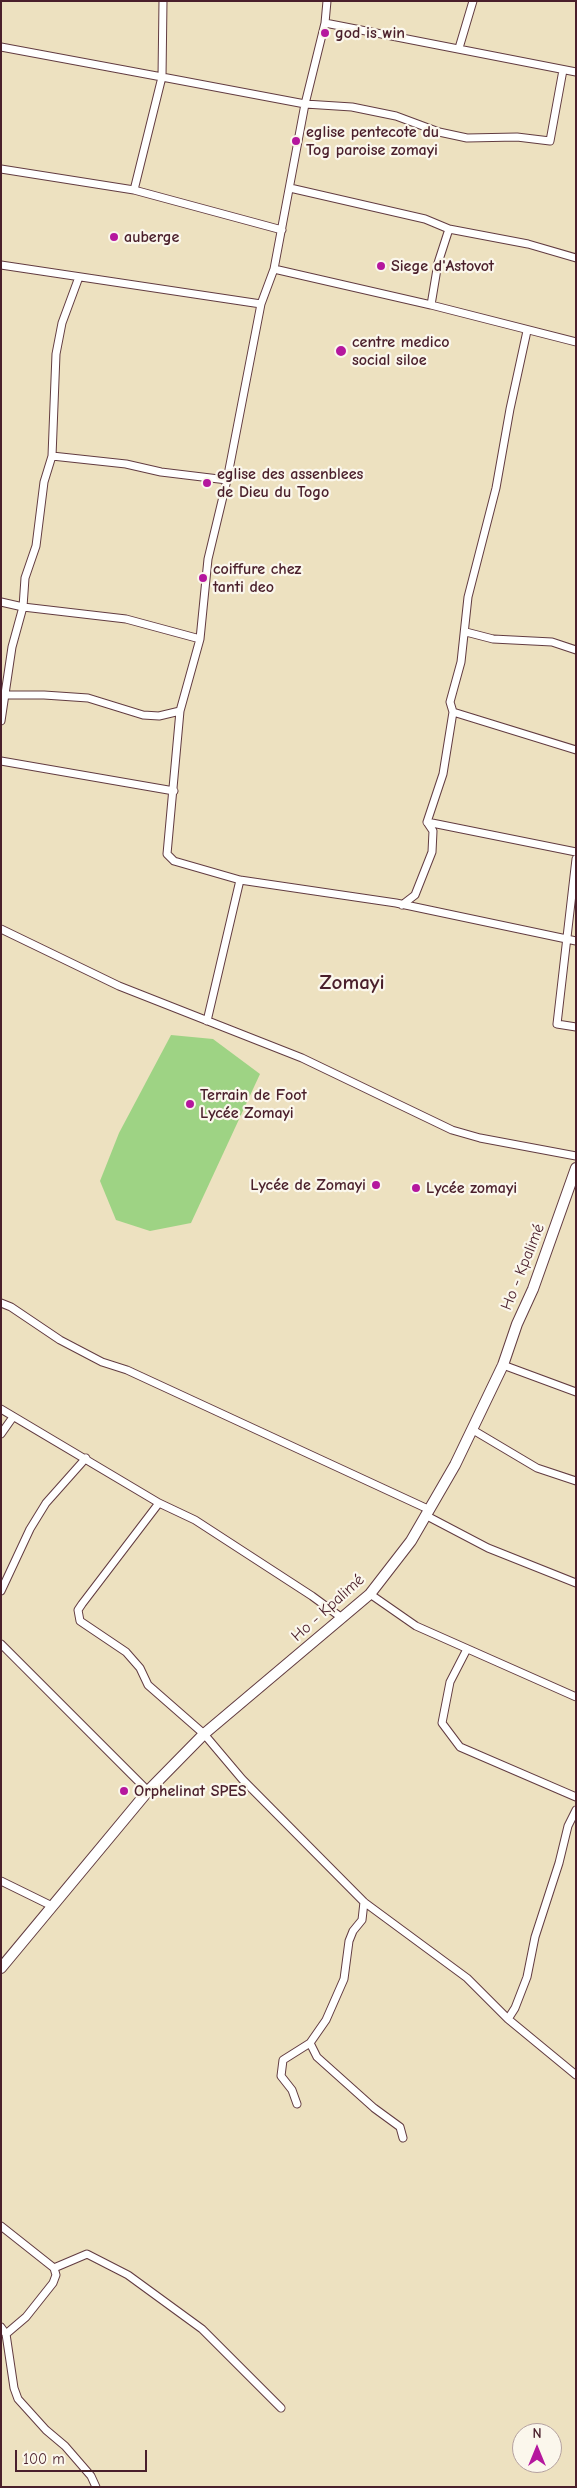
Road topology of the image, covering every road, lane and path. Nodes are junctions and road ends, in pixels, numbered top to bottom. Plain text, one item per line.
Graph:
1 (163, 1) edge
2 (327, 1) edge
3 (474, 1) edge
4 (325, 23) junction
5 (1, 47) edge
6 (459, 48) junction
7 (563, 70) junction
8 (576, 72) edge
9 (162, 77) junction
10 (305, 104) junction
11 (1, 169) edge
12 (290, 188) junction
13 (134, 190) junction
14 (449, 229) junction
15 (282, 230) junction
16 (576, 258) edge
17 (1, 264) edge
18 (274, 269) junction
19 (79, 276) junction
20 (261, 304) junction
21 (430, 305) junction
22 (526, 331) junction
23 (576, 342) edge
24 (52, 456) junction
25 (227, 480) junction
26 (1, 602) edge
27 (23, 607) junction
28 (466, 632) junction
29 (200, 639) junction
30 (576, 650) edge
31 (4, 695) junction
32 (180, 710) junction
33 (453, 712) junction
34 (1, 721) edge
35 (576, 750) edge
36 (1, 761) edge
37 (174, 791) junction
38 (427, 822) junction
39 (576, 852) edge
40 (576, 860) edge
41 (240, 880) junction
42 (402, 905) junction
43 (1, 929) edge
44 (572, 940) edge
45 (208, 1021) junction
46 (576, 1028) edge
47 (576, 1156) edge
48 (576, 1168) edge
49 (1, 1303) edge
50 (503, 1365) junction
51 (576, 1392) edge
52 (1, 1409) edge
53 (13, 1417) junction
54 (473, 1430) junction
55 (1, 1434) edge
56 (86, 1458) junction
57 (576, 1481) edge
58 (159, 1502) junction
59 (428, 1513) junction
60 (576, 1583) edge
61 (1, 1591) edge
62 (370, 1594) junction
63 (342, 1618) junction
64 (1, 1644) edge
65 (467, 1649) junction
66 (576, 1697) edge
67 (204, 1734) junction
68 (148, 1792) junction
69 (576, 1797) edge
70 (576, 1810) edge
71 (1, 1881) edge
72 (364, 1902) junction
73 (52, 1906) junction
74 (1, 1968) edge
75 (508, 2019) junction
76 (310, 2043) junction
77 (576, 2076) edge
78 (297, 2104) dead end
79 (403, 2138) dead end
80 (1, 2226) edge
81 (54, 2268) junction
82 (1, 2327) edge
83 (6, 2334) junction
84 (281, 2408) dead end
85 (96, 2487) edge

1 - 9 street
2 - 4 street
3 - 6 street
4 - 6 street
4 - 10 street
5 - 9 street
6 - 7 street
7 - 8 street
7 - 10 street
9 - 10 street
9 - 13 street
10 - 12 street
11 - 13 street
12 - 14 street
12 - 15 street
13 - 15 street
14 - 16 street
14 - 21 street
15 - 18 street
17 - 19 street
18 - 20 street
18 - 21 street
19 - 20 street
19 - 24 street
20 - 25 street
21 - 22 street
22 - 23 street
22 - 28 street
24 - 25 street
24 - 27 street
25 - 29 street
26 - 27 street
27 - 29 street
27 - 31 street
28 - 30 street
28 - 33 street
29 - 32 street
31 - 32 street
31 - 34 street
32 - 37 street
33 - 35 street
33 - 38 street
36 - 37 street
37 - 41 street
38 - 39 street
38 - 42 street
40 - 44 street
41 - 42 street
41 - 45 street
42 - 44 street
43 - 45 street
44 - 46 street
45 - 47 street
48 - 50 main road, Ho - Kpalimé
49 - 59 street
50 - 51 street
50 - 54 main road, Ho - Kpalimé
52 - 53 street
53 - 55 street
53 - 56 street
54 - 57 street
54 - 59 main road, Ho - Kpalimé
56 - 58 street
56 - 61 street
58 - 63 street
58 - 67 street
59 - 60 street
59 - 62 main road, Ho - Kpalimé
62 - 63 main road, Ho - Kpalimé
62 - 65 street
63 - 67 main road, Ho - Kpalimé
64 - 68 street
65 - 66 street
65 - 69 street
67 - 68 main road, Ho - Kpalimé
67 - 72 street
68 - 73 main road, Ho - Kpalimé
70 - 75 street
71 - 73 street
72 - 75 street
72 - 76 street
73 - 74 main road, Ho - Kpalimé
75 - 77 street
76 - 78 street
76 - 79 street
80 - 81 street
81 - 83 street
81 - 84 street
82 - 83 street
83 - 85 street

